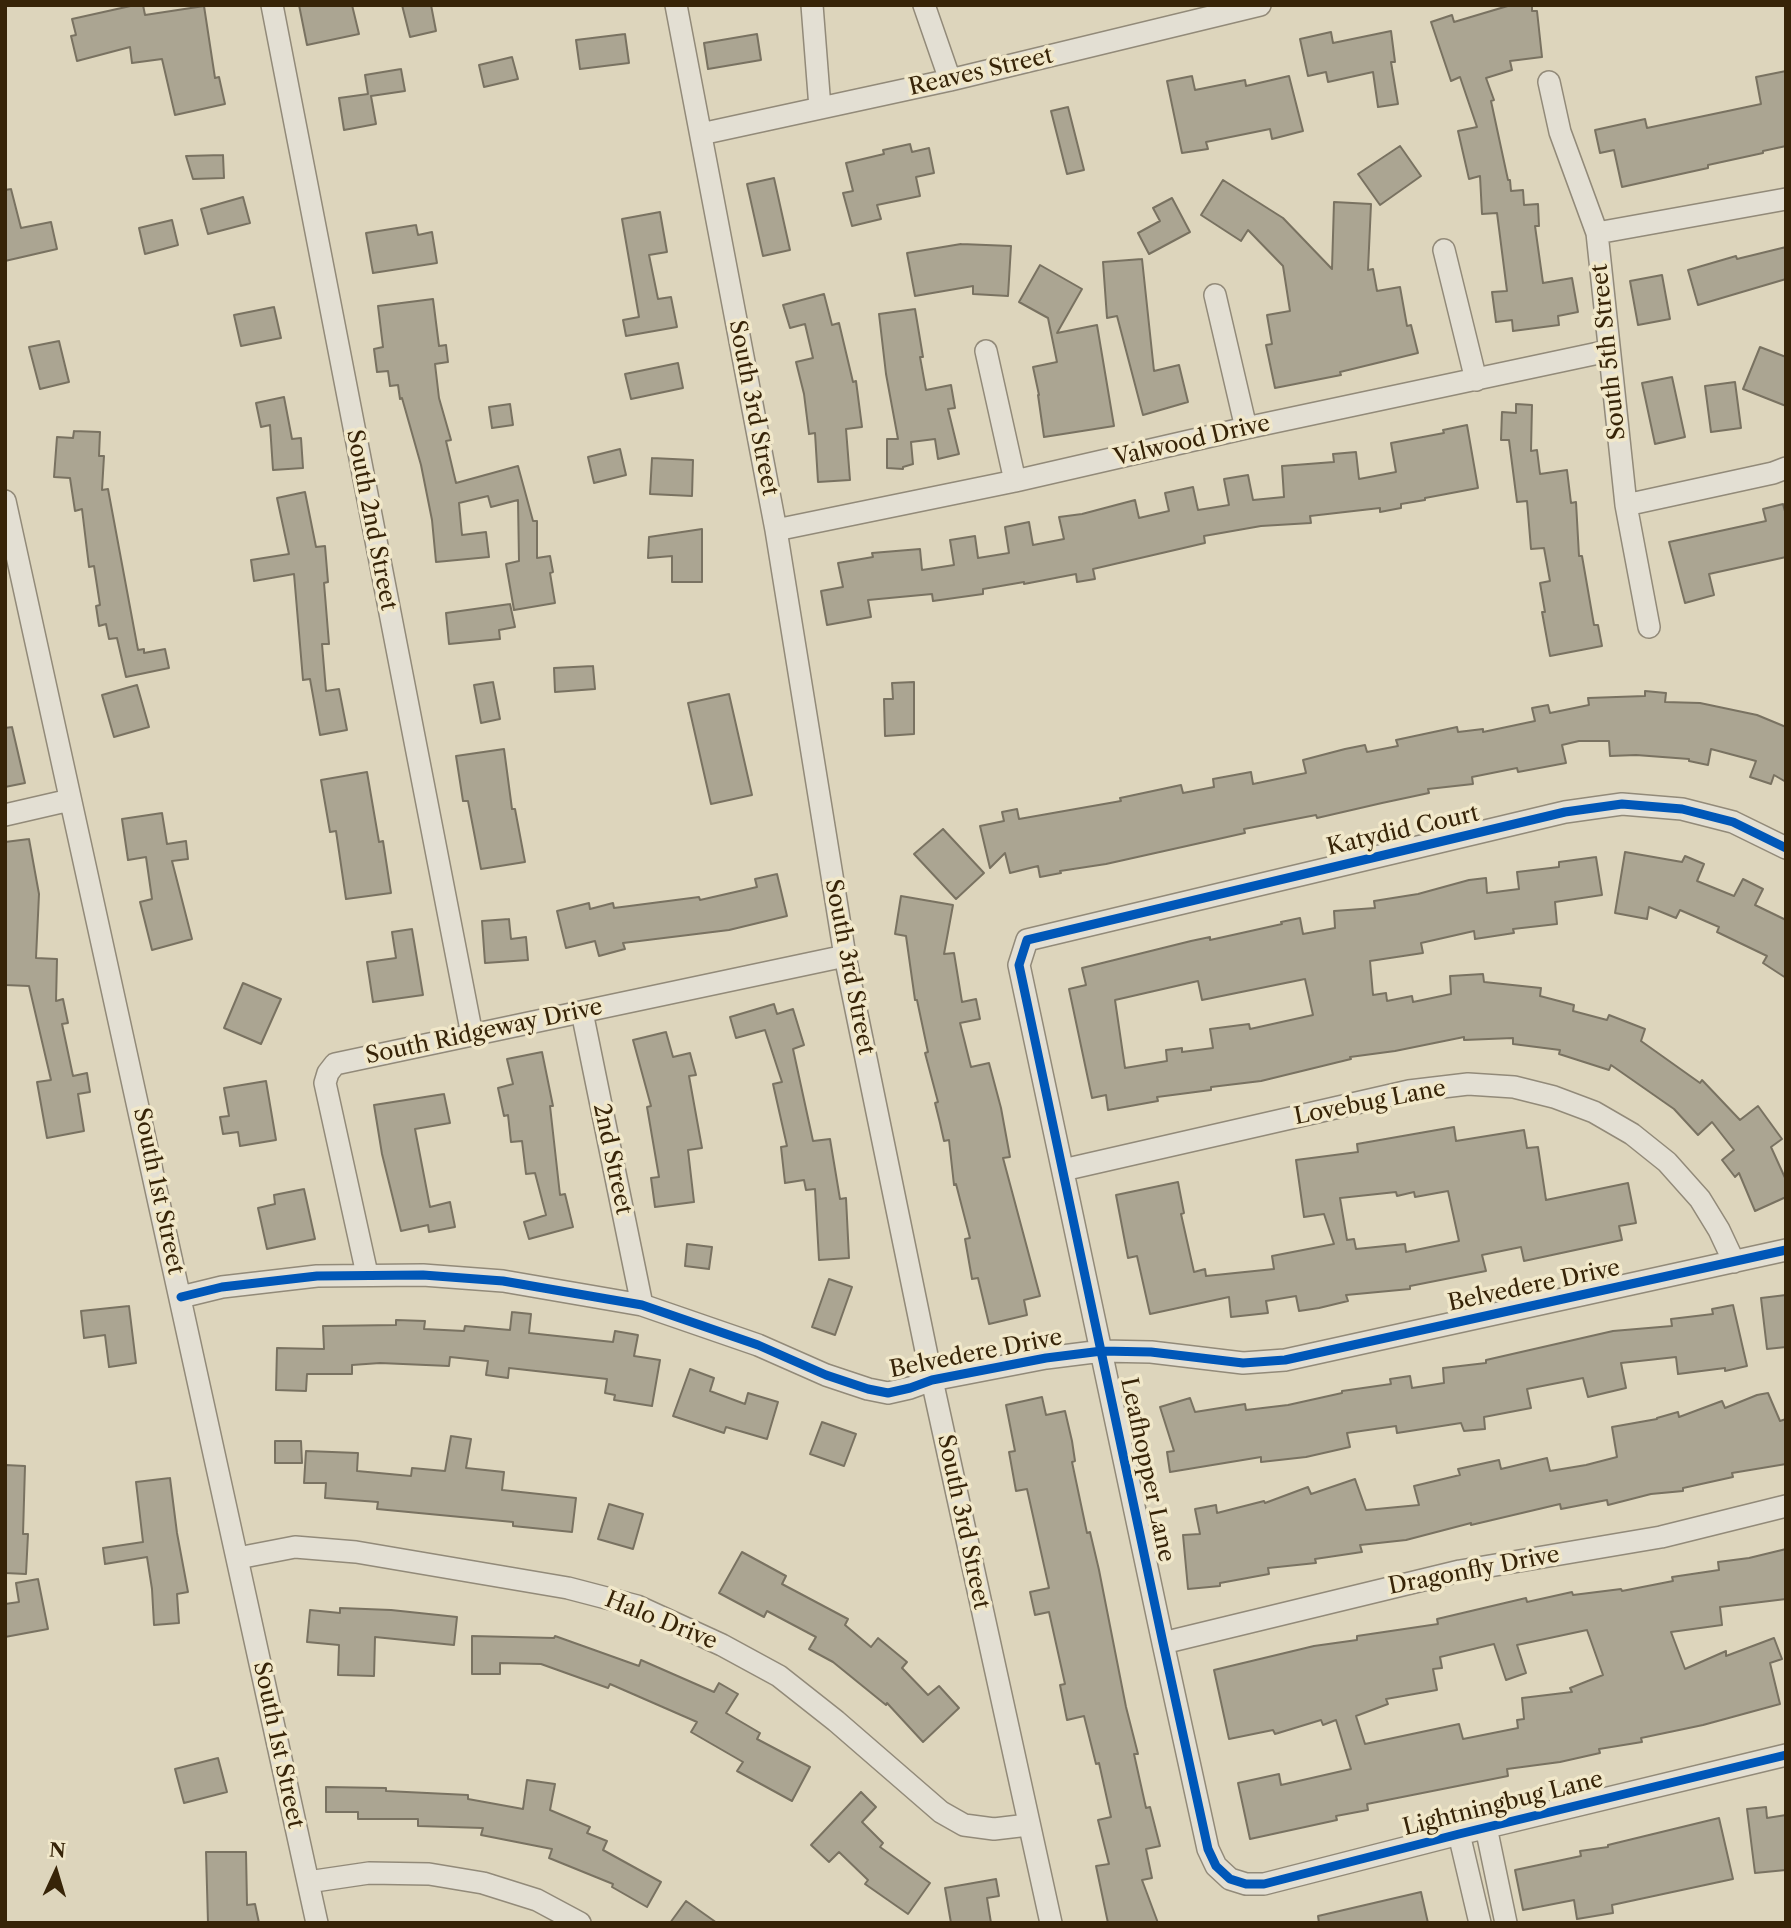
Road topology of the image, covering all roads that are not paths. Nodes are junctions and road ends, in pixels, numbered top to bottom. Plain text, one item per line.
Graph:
1 (272, 5) edge
2 (676, 5) edge
3 (812, 5) edge
4 (924, 5) edge
5 (1260, 5) edge
6 (950, 80) junction
7 (1549, 82) dead end
8 (820, 108) junction
9 (701, 134) junction
10 (1786, 199) edge
11 (1597, 233) junction
12 (1444, 250) dead end
13 (1214, 295) dead end
14 (986, 351) dead end
15 (1608, 351) junction
16 (1476, 380) junction
17 (1246, 428) junction
18 (1786, 468) edge
19 (1015, 481) junction
20 (5, 501) edge
21 (1626, 505) junction
22 (776, 530) junction
23 (1649, 627) dead end
24 (70, 800) junction
25 (5, 815) edge
26 (1786, 848) edge
27 (1027, 940) joint
28 (845, 956) junction
29 (582, 1012) junction
30 (472, 1035) junction
31 (1063, 1170) junction
32 (1786, 1250) edge
33 (1734, 1262) junction
34 (367, 1274) junction
35 (181, 1297) junction
36 (642, 1306) junction
37 (1102, 1351) junction
38 (932, 1380) junction
39 (1786, 1506) edge
40 (238, 1558) junction
41 (1163, 1643) junction
42 (1786, 1755) edge
43 (1028, 1825) junction
44 (1486, 1827) junction
45 (1459, 1834) junction
46 (1230, 1879) joint
47 (308, 1882) junction
48 (317, 1923) edge
49 (580, 1923) edge
50 (1051, 1923) edge
51 (1480, 1923) edge
52 (1506, 1923) edge

1 - 30 street, South 2nd Street
2 - 9 street, South 3rd Street
3 - 8 street
4 - 6 street
5 - 6 street, Reaves Street
6 - 8 street, Reaves Street
7 - 11 street, South 5th Street
8 - 9 street, Reaves Street
9 - 22 street, South 3rd Street
10 - 11 street
11 - 15 street, South 5th Street
12 - 16 street
13 - 17 street
14 - 19 street
15 - 16 street, Valwood Drive
15 - 21 street, South 5th Street
16 - 17 street, Valwood Drive
17 - 19 street, Valwood Drive
18 - 21 street
19 - 22 street, Valwood Drive
20 - 24 street, South 1st Street
21 - 23 street, South 5th Street
22 - 28 street, South 3rd Street
24 - 25 street
24 - 35 street, South 1st Street
26 - 27 street, Katydid Court
27 - 31 street, Leafhopper Lane
28 - 29 street, South Ridgeway Drive
28 - 38 street, South 3rd Street
29 - 30 street, South Ridgeway Drive
29 - 36 street, 2nd Street
30 - 34 street, South Ridgeway Drive
31 - 33 street, Lovebug Lane
31 - 37 street, Leafhopper Lane
32 - 33 street, Belvedere Drive
33 - 37 street, Belvedere Drive
34 - 35 street, Belvedere Drive
34 - 36 street, Belvedere Drive
35 - 40 street, South 1st Street
36 - 38 street, Belvedere Drive
37 - 38 street, Belvedere Drive
37 - 41 street, Leafhopper Lane
38 - 43 street, South 3rd Street
39 - 41 street, Dragonfly Drive
40 - 43 street, Halo Drive
40 - 47 street, South 1st Street
41 - 46 street, Leafhopper Lane
42 - 44 street, Lightningbug Lane
43 - 50 street, South 3rd Street
44 - 45 street, Lightningbug Lane
44 - 52 street
45 - 46 street, Lightningbug Lane
45 - 51 street
47 - 48 street, South 1st Street
47 - 49 street

